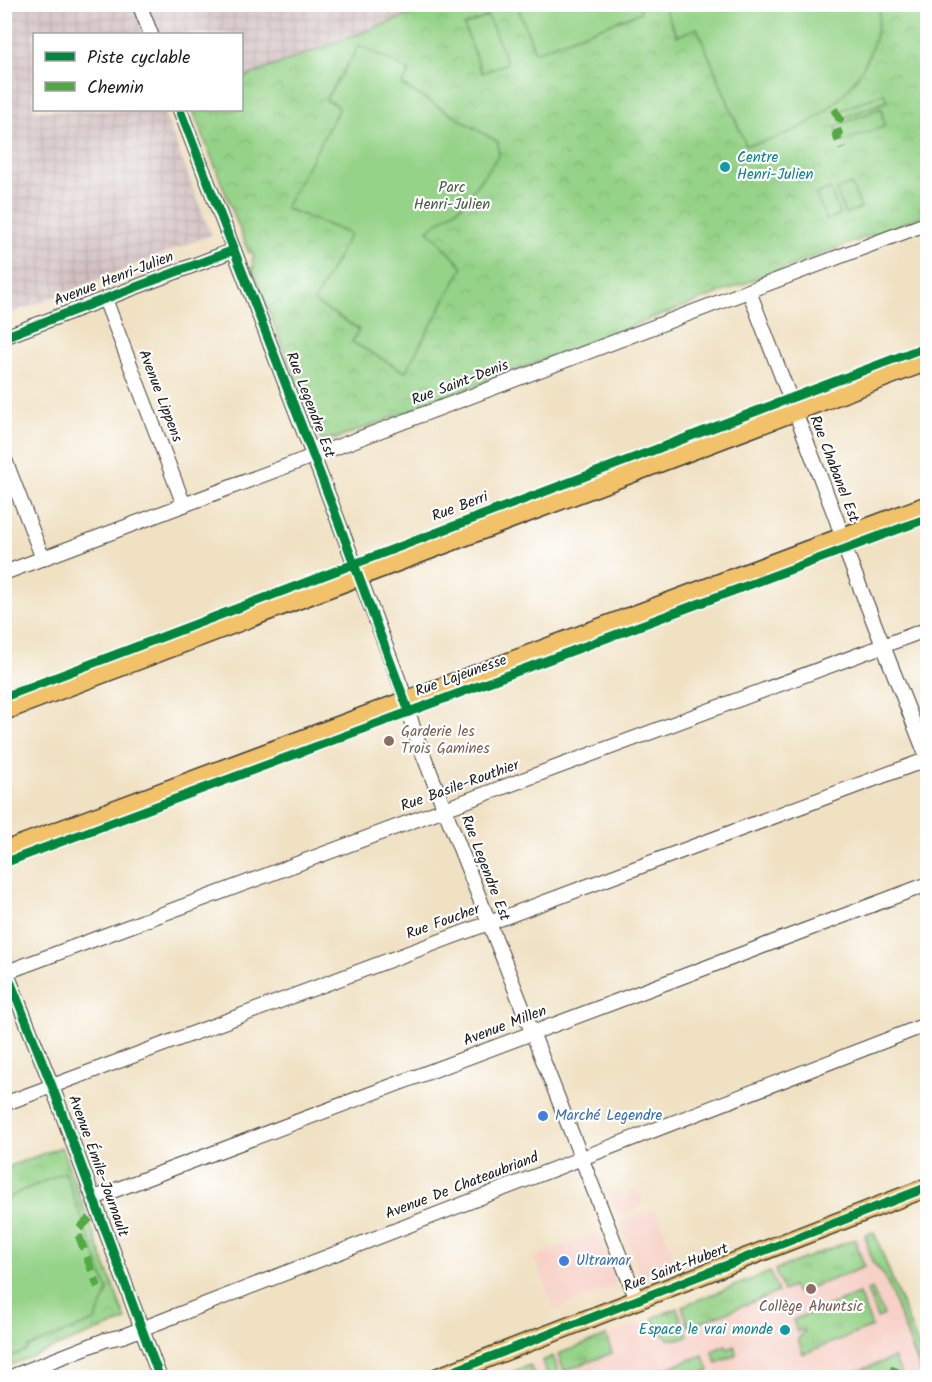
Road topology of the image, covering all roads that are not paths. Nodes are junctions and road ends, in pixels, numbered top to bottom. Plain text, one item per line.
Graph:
1 (139, 4) edge
2 (151, 33) edge
3 (180, 111) edge
4 (927, 223) edge
5 (234, 250) junction
6 (749, 291) junction
7 (105, 299) junction
8 (4, 337) edge
9 (927, 360) edge
10 (795, 411) junction
11 (314, 456) junction
12 (4, 457) edge
13 (184, 505) junction
14 (927, 505) edge
15 (842, 537) junction
16 (44, 558) junction
17 (4, 573) edge
18 (359, 576) junction
19 (927, 629) edge
20 (884, 645) junction
21 (405, 700) junction
22 (4, 711) edge
23 (927, 760) edge
24 (445, 809) junction
25 (4, 851) edge
26 (927, 884) edge
27 (489, 922) junction
28 (5, 970) edge
29 (927, 1024) edge
30 (533, 1033) junction
31 (52, 1086) junction
32 (4, 1104) edge
33 (581, 1157) junction
34 (927, 1187) edge
35 (94, 1198) junction
36 (637, 1300) junction
37 (142, 1328) junction
38 (8, 1377) edge
39 (160, 1377) edge
40 (436, 1377) edge

1 - 2 street
3 - 5 street, Rue Legendre Est
4 - 6 street, Rue Saint-Denis
5 - 7 street, Avenue Henri-Julien
5 - 11 street, Rue Legendre Est
6 - 10 street, Rue Chabanel Est
6 - 11 street, Rue Saint-Denis
7 - 8 street, Avenue Henri-Julien
7 - 13 street, Avenue Lippens
9 - 10 main road, Rue Berri
10 - 15 street, Rue Chabanel Est
10 - 18 main road, Rue Berri
11 - 13 street, Rue Saint-Denis
11 - 18 street, Rue Legendre Est
12 - 16 street
13 - 16 street, Rue Saint-Denis
14 - 15 main road, Rue Lajeunesse
15 - 20 street, Rue Chabanel Est
15 - 21 main road, Rue Lajeunesse
16 - 17 street, Rue Saint-Denis
18 - 21 street, Rue Legendre Est
18 - 22 main road, Rue Berri
19 - 20 street, Rue Basile-Routhier
20 - 23 street, Rue Chabanel Est
20 - 24 street, Rue Basile-Routhier
21 - 24 street, Rue Legendre Est
21 - 25 main road, Rue Lajeunesse
23 - 27 street, Rue Foucher
24 - 27 street, Rue Legendre Est
24 - 28 street, Rue Basile-Routhier
26 - 30 street, Avenue Millen
27 - 30 street, Rue Legendre Est
27 - 31 street, Rue Foucher
28 - 31 street, Avenue Émile-Journault
29 - 33 street, Avenue De Chateaubriand
30 - 33 street, Rue Legendre Est
30 - 35 street, Avenue Millen
31 - 32 street, Rue Foucher
31 - 35 street, Avenue Émile-Journault
33 - 36 street, Rue Legendre Est
33 - 37 street, Avenue De Chateaubriand
34 - 36 main road, Rue Saint-Hubert
35 - 37 street, Avenue Émile-Journault
36 - 40 main road, Rue Saint-Hubert
37 - 38 street, Avenue De Chateaubriand
37 - 39 street, Avenue Émile-Journault

